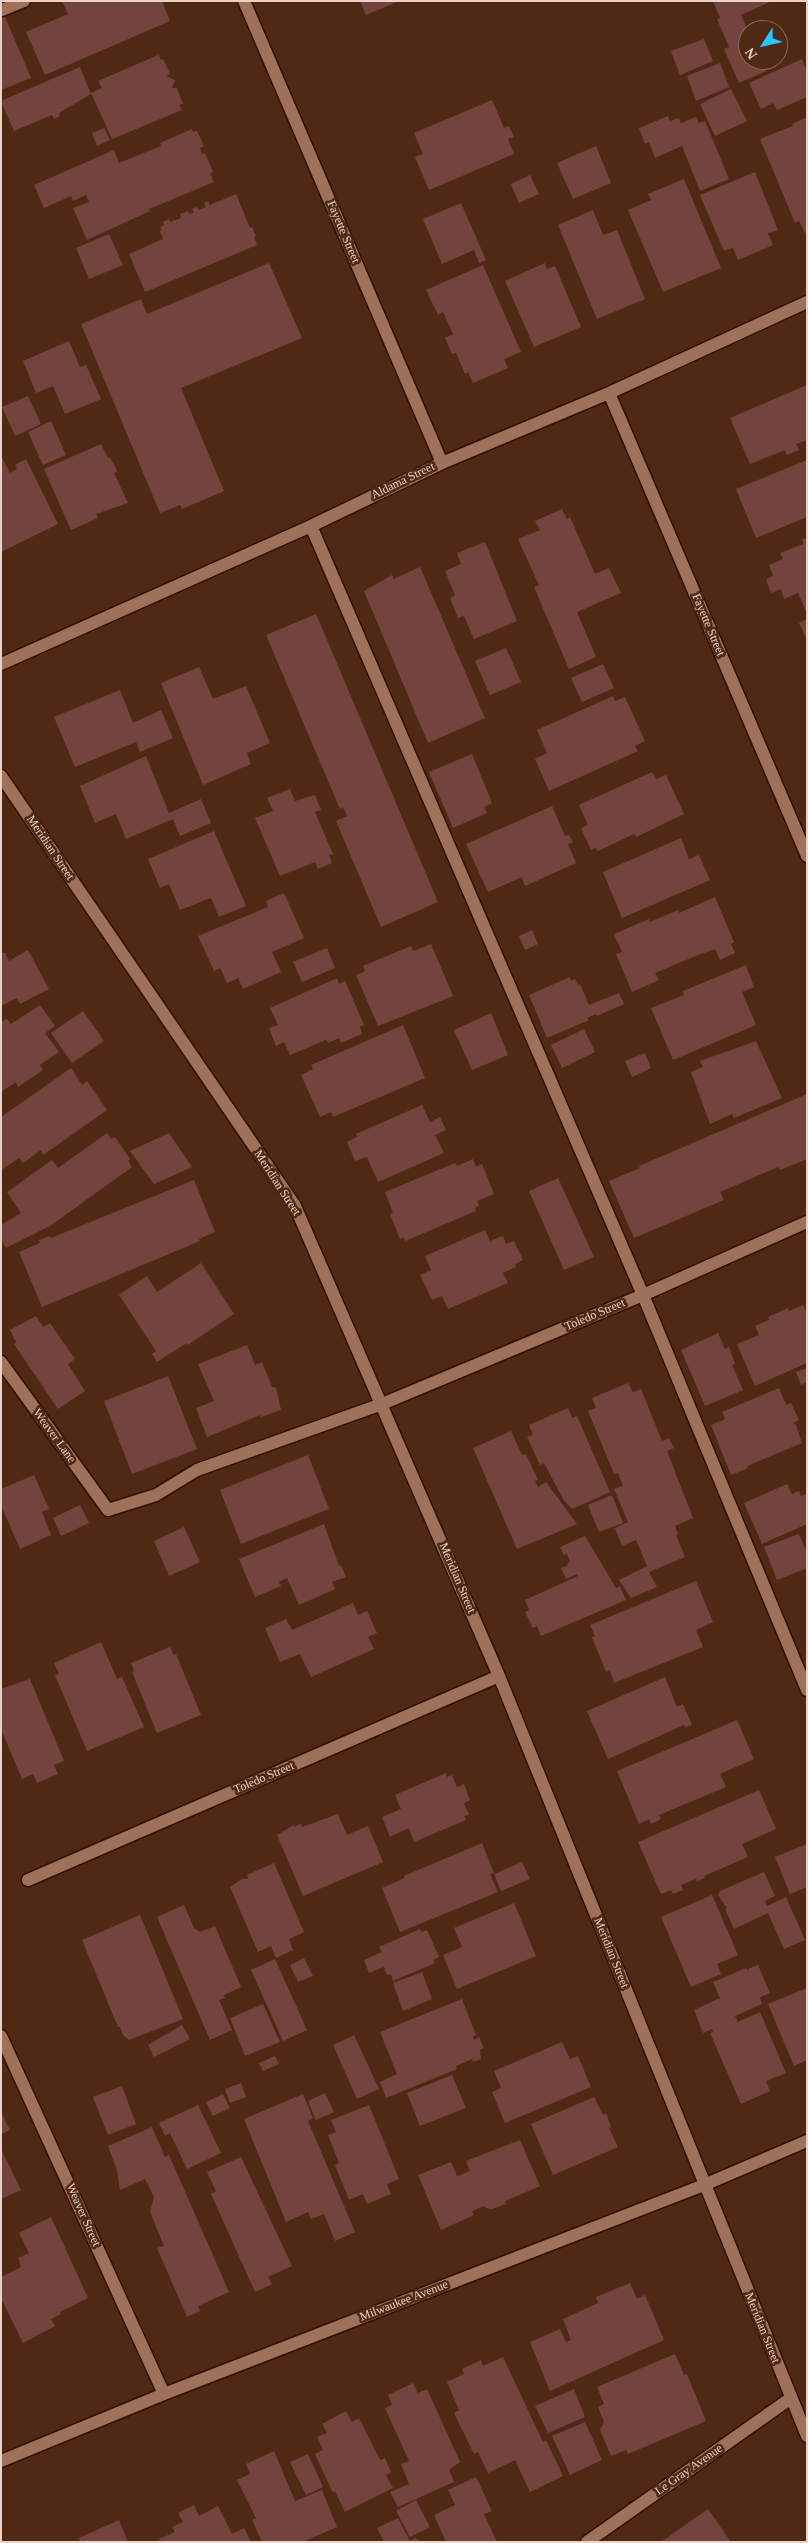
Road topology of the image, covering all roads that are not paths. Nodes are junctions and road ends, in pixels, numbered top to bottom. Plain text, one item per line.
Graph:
1 (24, 1) edge
2 (244, 1) edge
3 (2, 10) edge
4 (807, 302) edge
5 (609, 394) junction
6 (442, 463) junction
7 (311, 526) junction
8 (1, 664) edge
9 (1, 776) edge
10 (807, 856) edge
11 (807, 1222) edge
12 (643, 1295) junction
13 (1, 1362) edge
14 (382, 1404) junction
15 (108, 1510) joint
16 (500, 1676) junction
17 (807, 1690) edge
18 (28, 1880) dead end
19 (1, 2036) edge
20 (807, 2141) edge
21 (704, 2186) junction
22 (164, 2394) junction
23 (791, 2398) junction
24 (807, 2436) edge
25 (1, 2460) edge
26 (587, 2542) edge

1 - 3 street
2 - 6 street, Fayette Street
4 - 5 street, Aldama Street
5 - 6 street, Aldama Street
5 - 10 street, Fayette Street
6 - 7 street, Aldama Street
7 - 8 street, Aldama Street
7 - 12 street
9 - 14 street, Meridian Street
11 - 12 street, Toledo Street
12 - 14 street, Toledo Street
12 - 17 street
13 - 15 street, Weaver Lane
14 - 15 street, Toledo Street
14 - 16 street, Meridian Street
16 - 18 street, Toledo Street
16 - 21 street, Meridian Street
19 - 22 street, Weaver Street
20 - 21 street, Milwaukee Avenue
21 - 22 street, Milwaukee Avenue
21 - 23 street, Meridian Street
22 - 25 street, Milwaukee Avenue
23 - 24 street, Meridian Street
23 - 26 street, Le Gray Avenue

